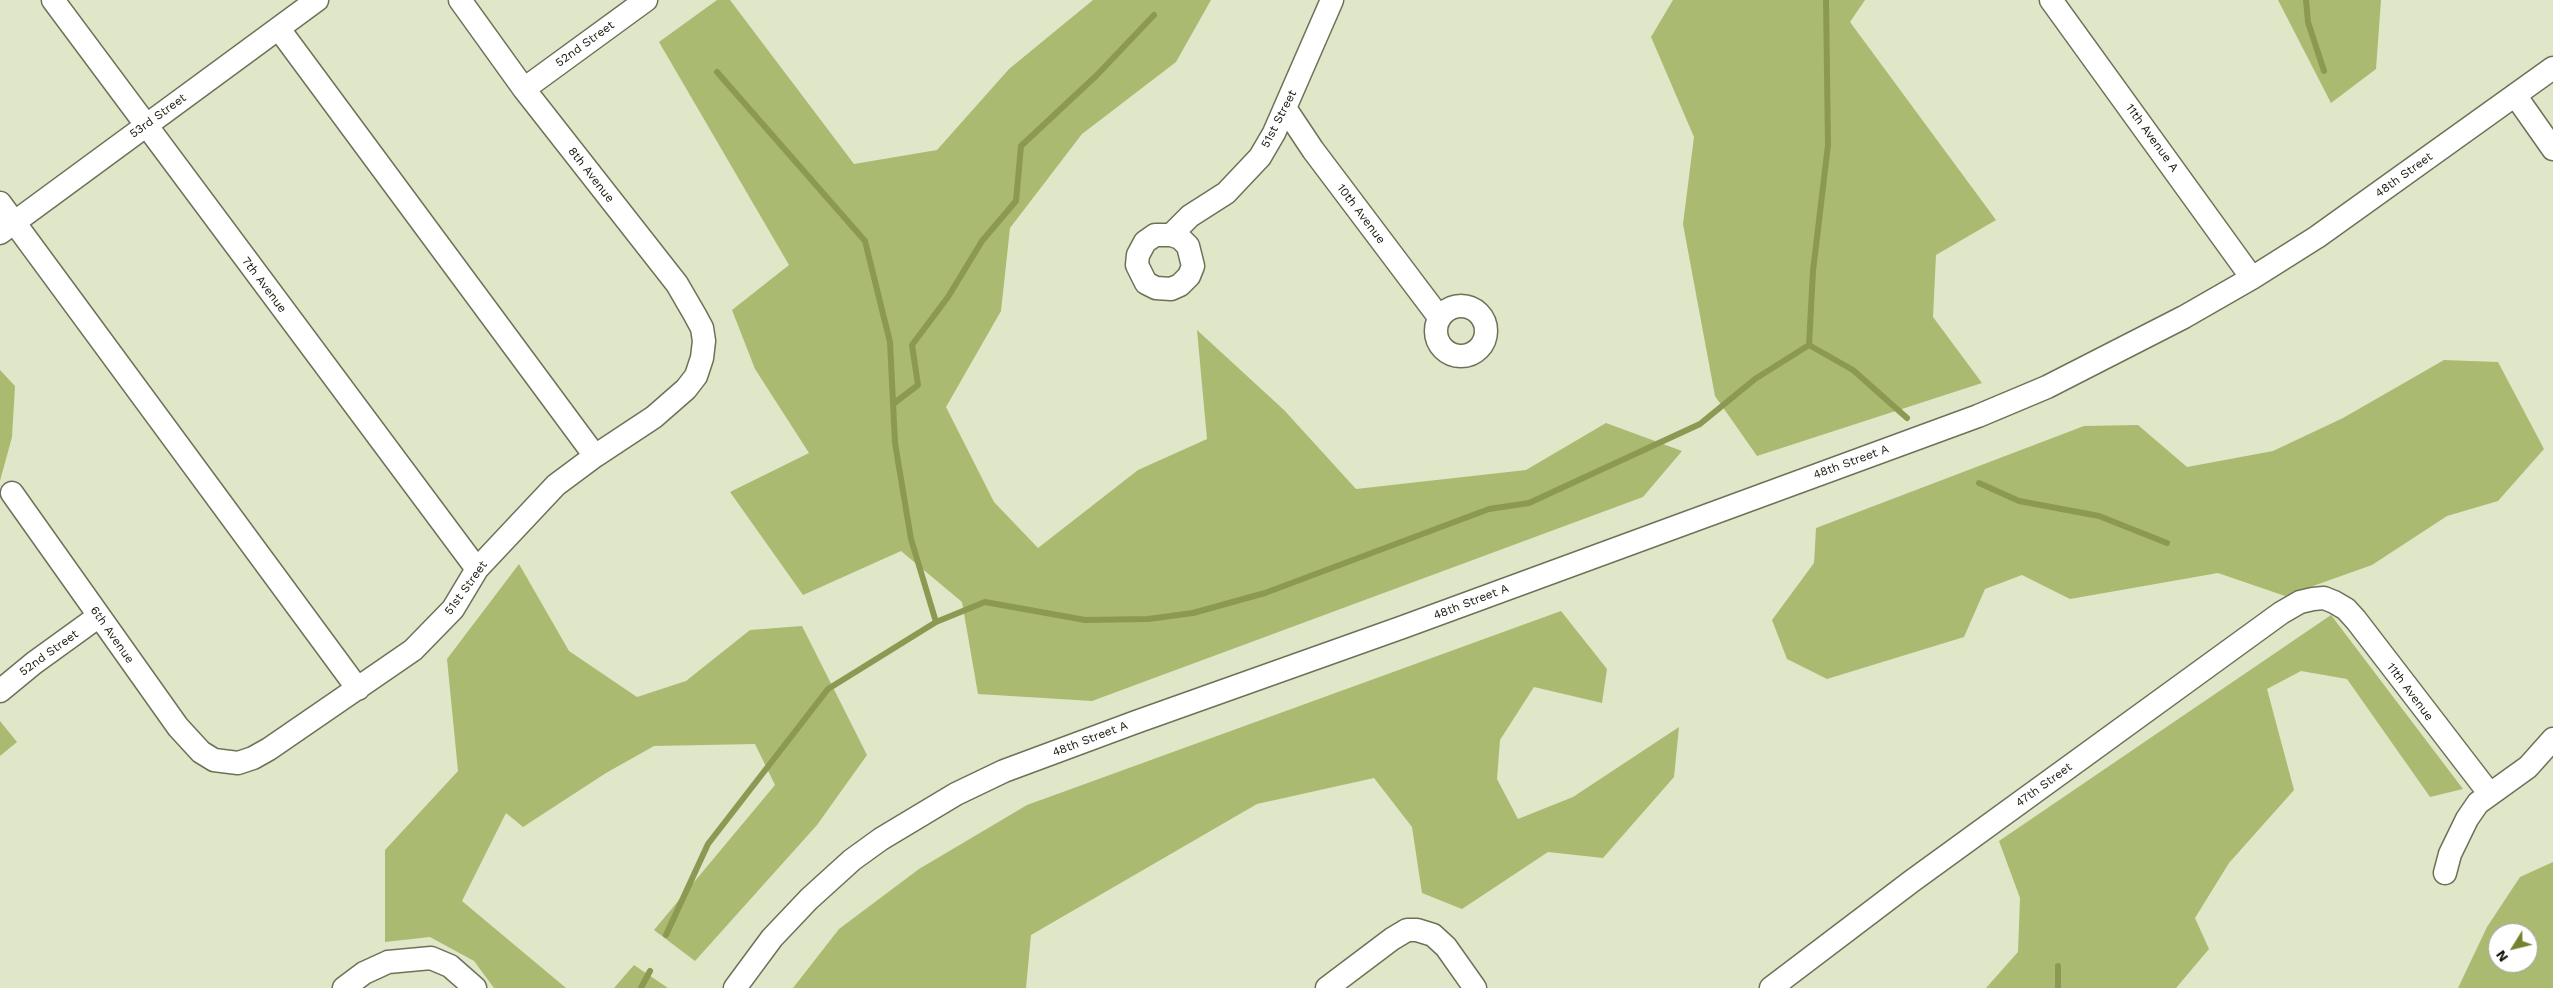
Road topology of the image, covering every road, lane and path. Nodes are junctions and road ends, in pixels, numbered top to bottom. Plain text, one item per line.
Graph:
1 (53, 0) edge
2 (317, 0) edge
3 (460, 0) edge
4 (646, 0) edge
5 (1332, 0) edge
6 (2051, 0) edge
7 (279, 29) junction
8 (2553, 68) edge
9 (524, 88) junction
10 (2514, 95) junction
11 (1285, 108) junction
12 (145, 125) junction
13 (2553, 149) edge
14 (0, 204) edge
15 (7, 228) edge
16 (1171, 235) dead end
17 (2252, 278) junction
18 (1439, 317) dead end
19 (702, 358) joint
20 (595, 456) junction
21 (12, 493) dead end
22 (477, 569) junction
23 (2324, 598) joint
24 (99, 616) junction
25 (358, 688) junction
26 (0, 691) edge
27 (2553, 739) edge
28 (224, 762) joint
29 (2489, 793) junction
30 (2445, 873) dead end
31 (344, 988) edge
32 (475, 988) edge
33 (735, 988) edge
34 (1327, 988) edge
35 (1476, 988) edge
36 (1771, 988) edge

1 - 12 street, 7th Avenue
2 - 7 street, 53rd Street
3 - 9 street, 8th Avenue
4 - 9 street, 52nd Street
5 - 11 street, 51st Street
6 - 17 street, 11th Avenue A
7 - 12 street, 53rd Street
7 - 20 street
8 - 10 street, 48th Street
9 - 19 street, 8th Avenue
10 - 13 street
10 - 17 street, 48th Street
11 - 16 street, 51st Street
11 - 18 street, 10th Avenue
12 - 15 street, 53rd Street
12 - 22 street, 7th Avenue
14 - 15 street
15 - 25 street
17 - 33 street, 48th Street A
19 - 20 street, 51st Street
20 - 22 street, 51st Street
21 - 24 street, 6th Avenue
22 - 25 street, 51st Street
23 - 29 street, 11th Avenue
23 - 36 street, 47th Street
24 - 26 street, 52nd Street
24 - 28 street, 6th Avenue
25 - 28 street, 51st Street
27 - 29 street
29 - 30 street
31 - 32 street
34 - 35 street

